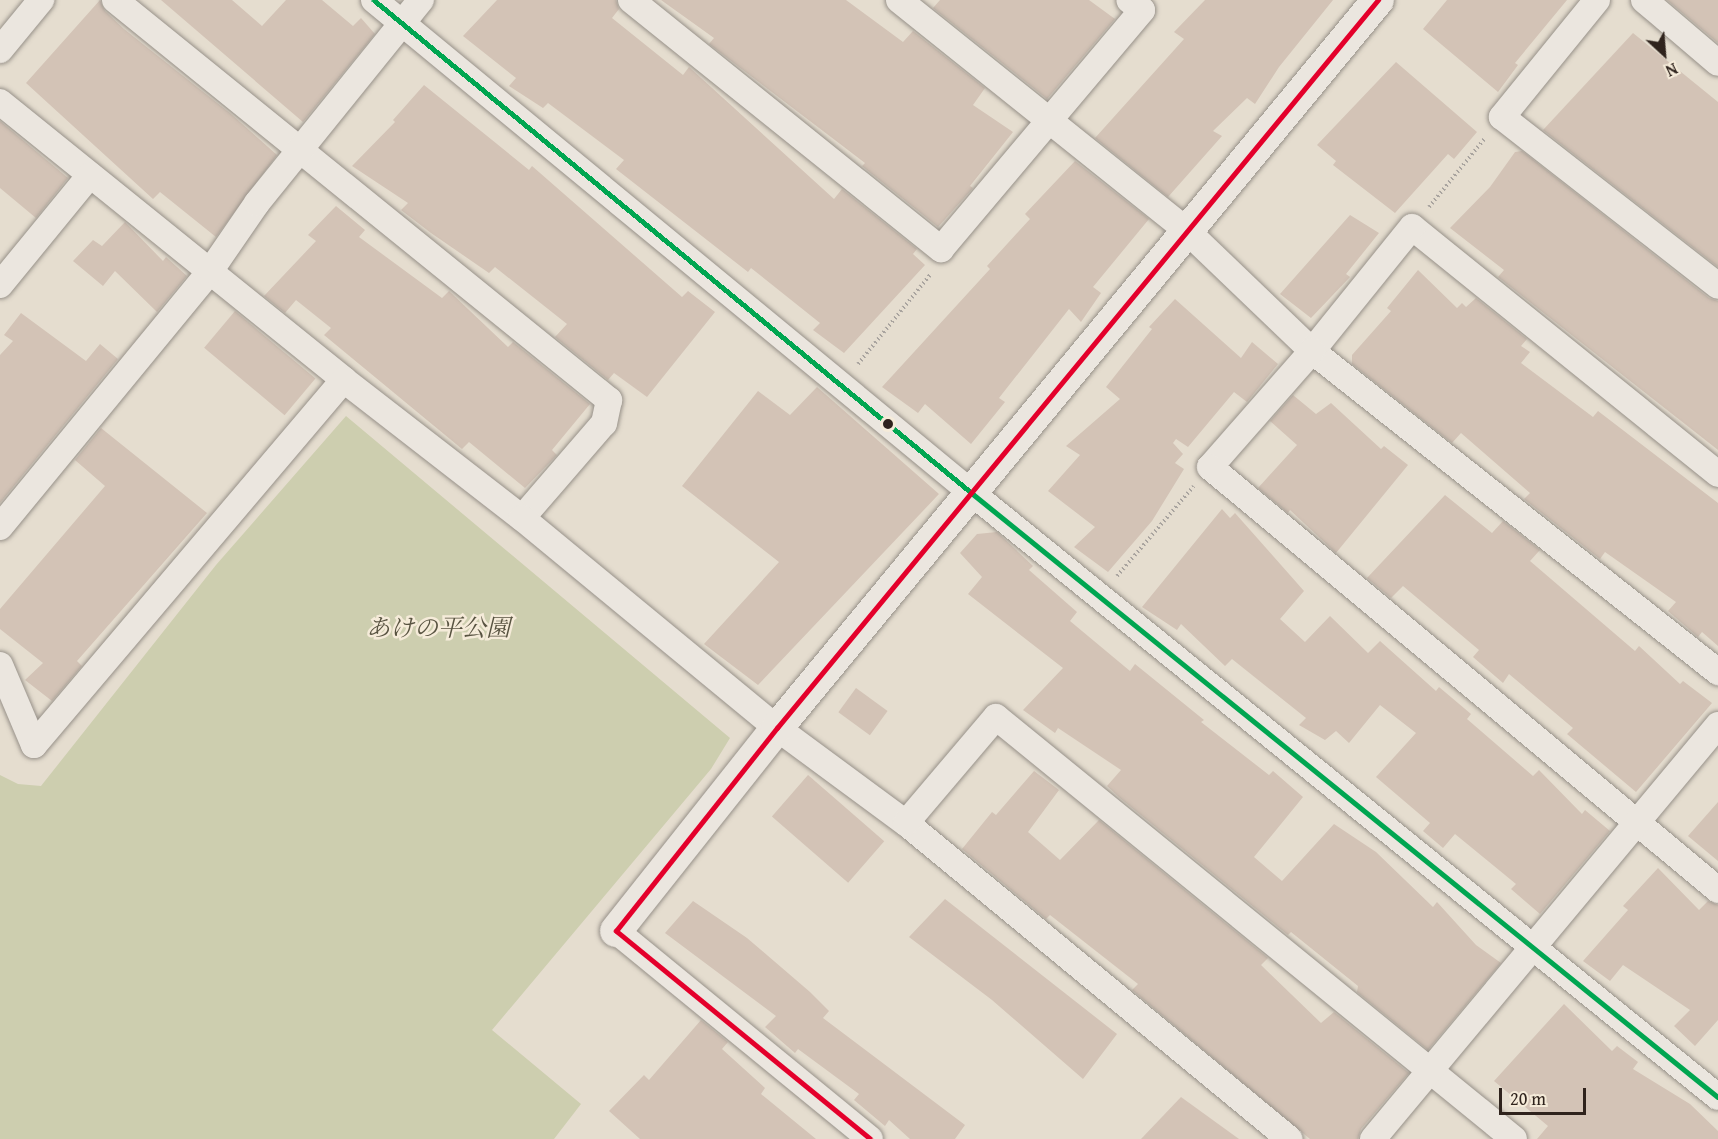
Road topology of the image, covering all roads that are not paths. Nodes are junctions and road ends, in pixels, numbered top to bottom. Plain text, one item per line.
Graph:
1 (41, 0) edge
2 (115, 0) edge
3 (374, 0) edge
4 (421, 0) edge
5 (631, 0) edge
6 (899, 0) edge
7 (1130, 0) edge
8 (1378, 0) edge
9 (1597, 0) edge
10 (1644, 0) edge
11 (402, 23) junction
12 (0, 50) edge
13 (1718, 63) edge
14 (0, 102) edge
15 (1048, 120) junction
16 (300, 150) junction
17 (90, 175) junction
18 (1186, 230) junction
19 (212, 270) junction
20 (0, 285) edge
21 (1718, 286) edge
22 (1312, 351) junction
23 (344, 381) junction
24 (1718, 474) edge
25 (973, 494) junction
26 (522, 518) junction
27 (0, 527) edge
28 (0, 665) edge
29 (1718, 672) edge
30 (1718, 725) edge
31 (777, 728) junction
32 (906, 823) junction
33 (1637, 823) junction
34 (1718, 890) edge
35 (616, 931) joint
36 (1531, 946) junction
37 (1430, 1071) junction
38 (1718, 1097) edge
39 (870, 1139) edge
40 (1289, 1139) edge
41 (1373, 1139) edge
42 (1514, 1139) edge

1 - 12 street
2 - 16 street
3 - 11 street
4 - 11 street
5 - 15 street
6 - 15 street
7 - 15 street
8 - 18 street
9 - 21 street
10 - 13 street
11 - 16 street
11 - 25 street
14 - 17 street
15 - 18 street
16 - 19 street
16 - 26 street
17 - 19 street
17 - 20 street
18 - 22 street
18 - 25 street
19 - 23 street
19 - 27 street
22 - 24 street
22 - 29 street
22 - 33 street
23 - 26 street
23 - 28 street
25 - 31 street
25 - 36 street
26 - 31 street
30 - 33 street
31 - 32 street
31 - 35 street
32 - 37 street
32 - 40 street
33 - 34 street
33 - 36 street
35 - 39 street
36 - 37 street
36 - 38 street
37 - 41 street
37 - 42 street

